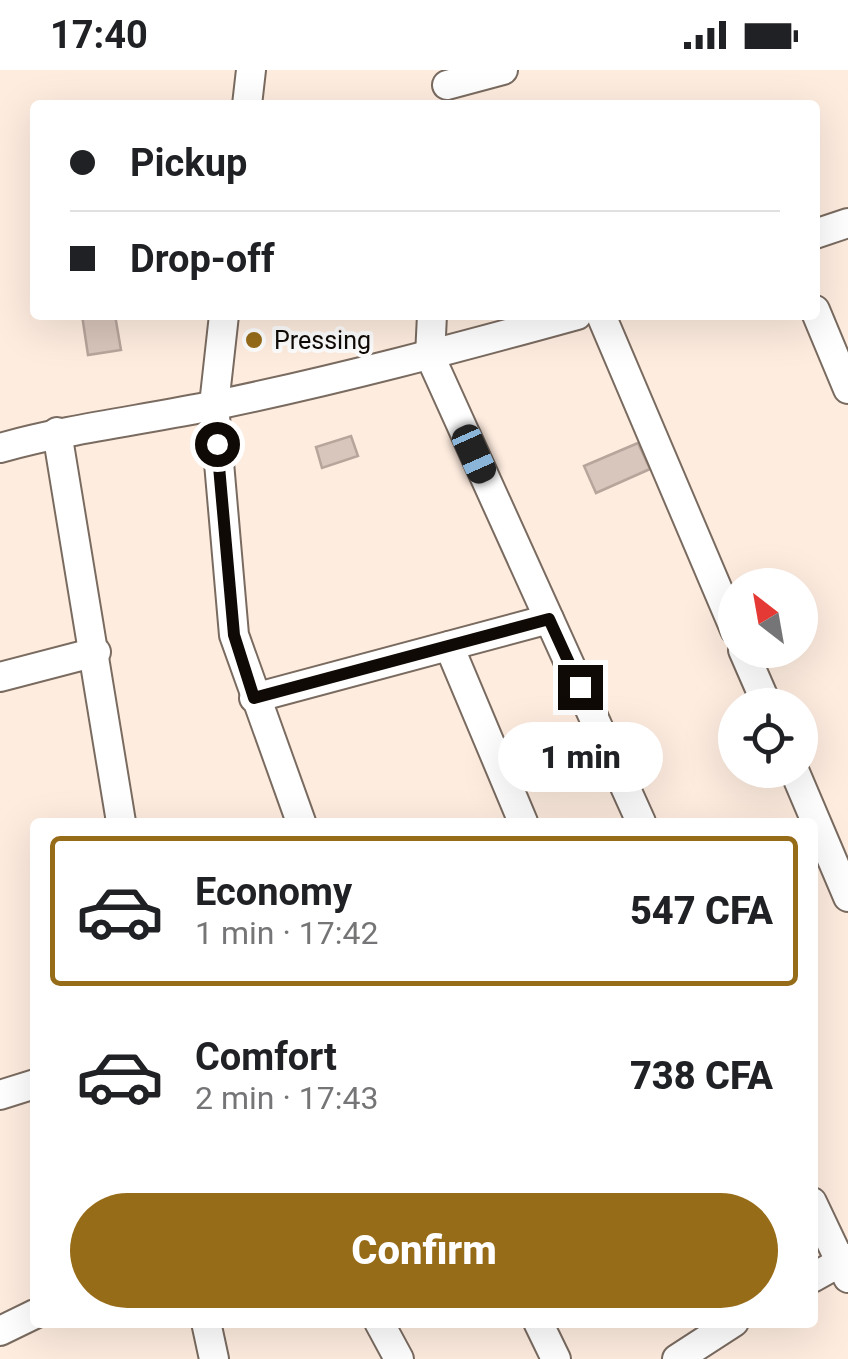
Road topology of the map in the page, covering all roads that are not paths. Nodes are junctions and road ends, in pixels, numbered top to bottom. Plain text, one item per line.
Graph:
1 (251, 70) edge
2 (503, 70) edge
3 (447, 87) edge
4 (248, 100) edge
5 (848, 223) edge
6 (820, 232) edge
7 (223, 320) edge
8 (432, 320) edge
9 (559, 320) edge
10 (603, 320) edge
11 (819, 320) edge
12 (430, 356) junction
13 (848, 389) edge
14 (214, 406) junction
15 (57, 432) junction
16 (0, 448) edge
17 (718, 590) edge
18 (549, 619) junction
19 (449, 646) junction
20 (96, 652) junction
21 (0, 677) edge
22 (254, 698) junction
23 (802, 788) edge
24 (120, 818) edge
25 (299, 818) edge
26 (521, 818) edge
27 (639, 818) edge
28 (814, 818) edge
29 (818, 826) edge
30 (848, 897) edge
31 (30, 1086) edge
32 (0, 1096) edge
33 (818, 1214) edge
34 (845, 1266) edge
35 (818, 1276) edge
36 (30, 1316) edge
37 (207, 1328) edge
38 (382, 1328) edge
39 (541, 1328) edge
40 (725, 1328) edge
41 (0, 1331) edge
42 (214, 1359) edge
43 (399, 1359) edge
44 (556, 1359) edge
45 (677, 1359) edge

1 - 4 street
2 - 3 street
5 - 6 street
7 - 14 street
8 - 12 street
9 - 12 street
10 - 17 street
11 - 13 street
12 - 14 street
12 - 18 street
14 - 15 street
14 - 22 street
15 - 16 street
15 - 20 street
18 - 19 street
18 - 27 street
19 - 22 street
19 - 26 street
20 - 21 street
20 - 24 street
22 - 25 street
23 - 28 street
29 - 30 street
31 - 32 street
33 - 34 street
34 - 35 street
36 - 41 street
37 - 42 street
38 - 43 street
39 - 44 street
40 - 45 street

